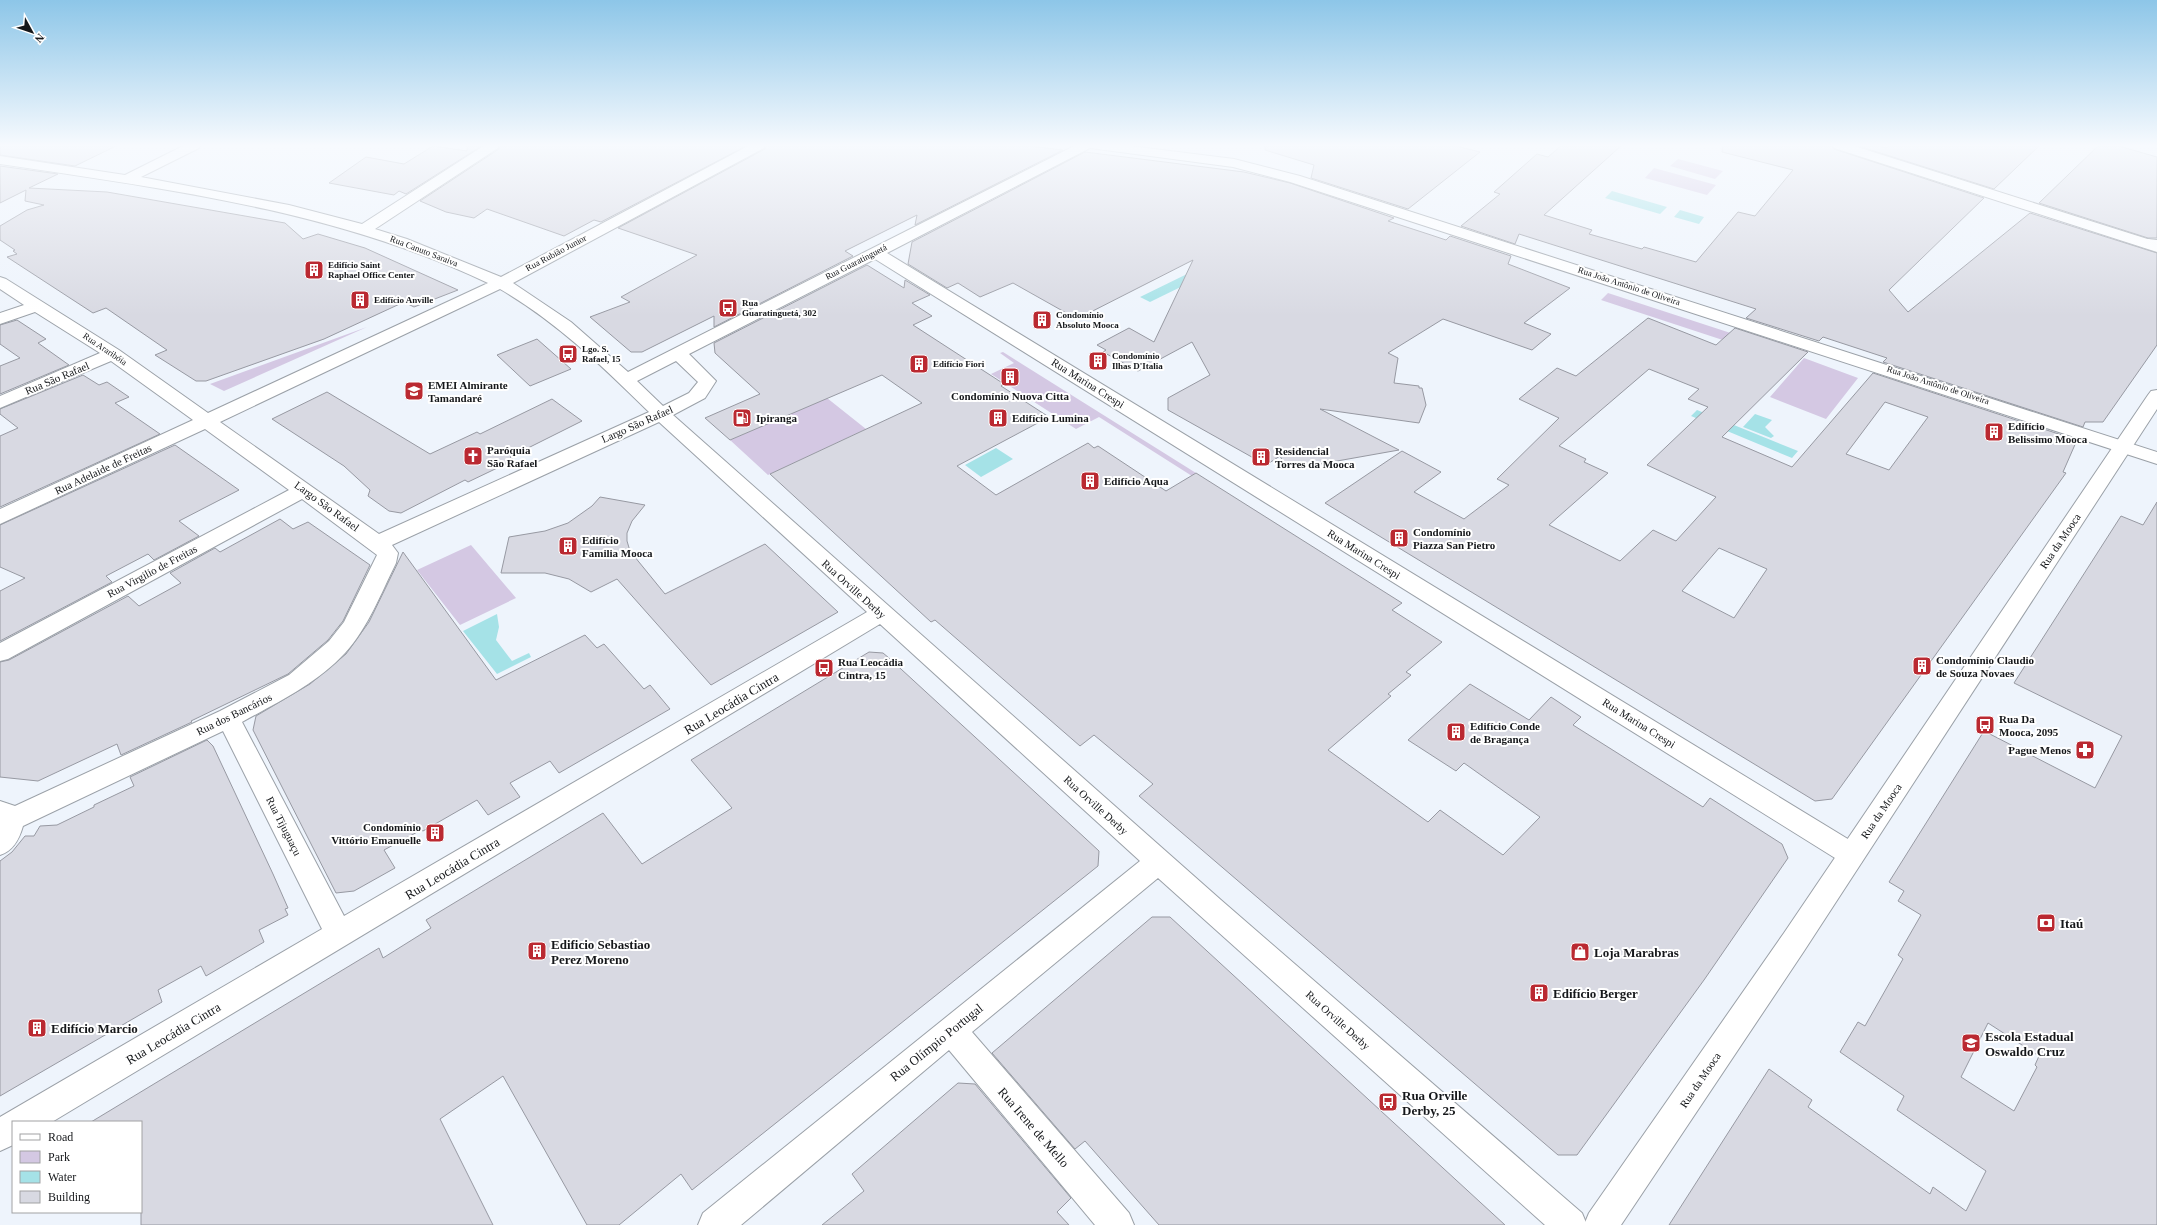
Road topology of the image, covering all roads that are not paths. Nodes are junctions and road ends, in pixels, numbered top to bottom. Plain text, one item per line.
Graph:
1 (251, 202) edge
2 (405, 202) edge
3 (651, 202) edge
4 (972, 202) edge
5 (1364, 202) edge
6 (2023, 202) edge
7 (365, 229) junction
8 (2155, 244) edge
9 (875, 252) junction
10 (0, 282) edge
11 (501, 283) junction
12 (36, 306) junction
13 (0, 319) edge
14 (678, 353) junction
15 (113, 354) junction
16 (626, 380) junction
17 (2157, 395) edge
18 (0, 402) edge
19 (661, 414) junction
20 (206, 420) junction
21 (2124, 446) junction
22 (2157, 458) edge
23 (304, 490) junction
24 (0, 517) edge
25 (377, 543) junction
26 (882, 614) junction
27 (0, 652) edge
28 (228, 718) junction
29 (5, 815) edge
30 (0, 844) edge
31 (1852, 855) junction
32 (1159, 861) junction
33 (339, 934) junction
34 (950, 1030) junction
35 (24, 1121) edge
36 (12, 1128) edge
37 (0, 1135) edge
38 (715, 1225) edge
39 (1117, 1225) edge
40 (1570, 1225) edge
41 (1601, 1225) edge

1 - 7 street, Rua Canuto Saraiva
2 - 7 street
3 - 11 street, Rua Rubião Junior
4 - 9 street, Rua Guaratinguetá
5 - 21 street, Rua João Antônio de Oliveira
6 - 8 street
7 - 11 street, Rua Canuto Saraiva
9 - 14 street, Rua Guaratinguetá
9 - 31 street, Rua Marina Crespi
10 - 12 street, Rua Araribóia
11 - 16 street, Rua Canuto Saraiva
11 - 20 street
12 - 13 street
12 - 15 street, Rua Araribóia
14 - 16 street, Rua Guaratinguetá
14 - 19 street, Largo São Rafael
15 - 18 street, Rua São Rafael
15 - 20 street, Rua Araribóia
16 - 19 street, Rua Orville Derby
17 - 21 street, Rua da Mooca
19 - 25 street, Largo São Rafael
19 - 26 street, Rua Orville Derby
20 - 23 street, Largo São Rafael
20 - 24 street, Rua Adelaide de Freitas
21 - 22 street, Rua João Antônio de Oliveira
21 - 31 street, Rua da Mooca
23 - 25 street, Largo São Rafael
23 - 27 street, Rua Virgilio de Freitas
25 - 28 street, Rua dos Bancários
26 - 32 street, Rua Orville Derby
26 - 33 street, Rua Leocádia Cintra
28 - 29 street, Rua dos Bancários
28 - 33 street, Rua Tijuguaçu
29 - 30 street, Rua dos Bancários
31 - 41 street, Rua da Mooca
32 - 34 street, Rua Olímpio Portugal
32 - 40 street, Rua Orville Derby
33 - 35 street, Rua Leocádia Cintra
34 - 38 street, Rua Olímpio Portugal
34 - 39 street, Rua Irene de Mello
36 - 37 street

